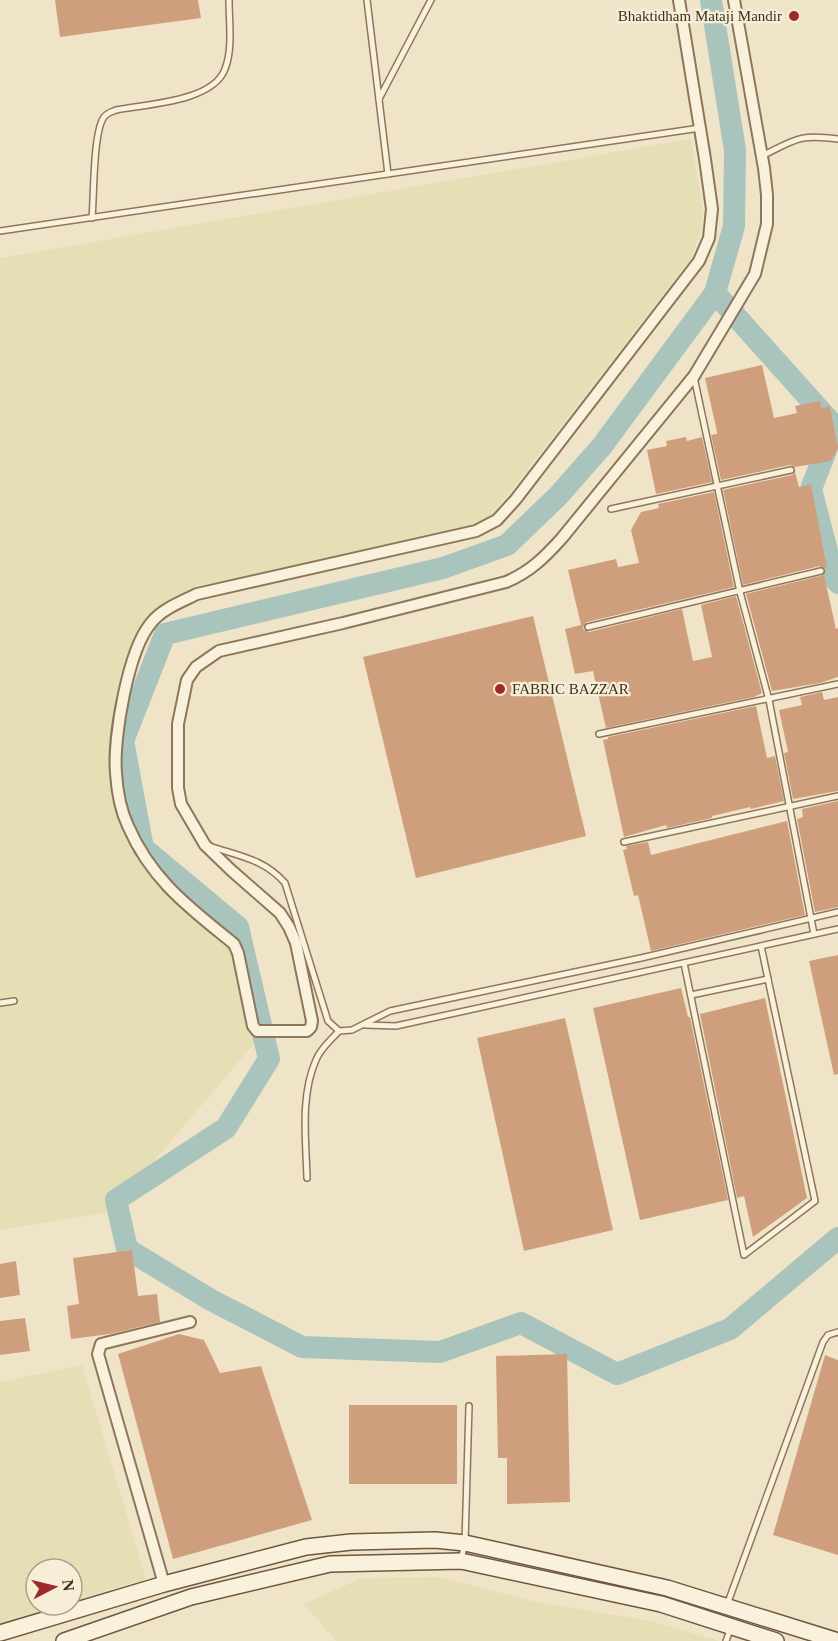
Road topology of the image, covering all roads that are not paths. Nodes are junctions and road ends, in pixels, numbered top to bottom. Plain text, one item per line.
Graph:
1 (230, 0) edge
2 (367, 0) edge
3 (431, 0) edge
4 (679, 0) edge
5 (734, 0) edge
6 (379, 99) junction
7 (700, 128) junction
8 (838, 140) edge
9 (762, 156) junction
10 (388, 174) junction
11 (92, 218) junction
12 (0, 231) edge
13 (694, 376) junction
14 (791, 470) dead end
15 (717, 487) junction
16 (611, 509) dead end
17 (821, 571) dead end
18 (740, 592) junction
19 (588, 627) dead end
20 (838, 684) edge
21 (769, 700) junction
22 (599, 735) dead end
23 (838, 796) edge
24 (789, 807) junction
25 (624, 842) dead end
26 (205, 845) junction
27 (838, 912) edge
28 (812, 918) junction
29 (838, 929) edge
30 (814, 934) junction
31 (761, 946) junction
32 (684, 963) junction
33 (768, 979) junction
34 (691, 994) junction
35 (15, 1001) dead end
36 (0, 1003) edge
37 (364, 1025) junction
38 (339, 1030) junction
39 (307, 1178) dead end
40 (190, 1322) dead end
41 (838, 1332) edge
42 (469, 1406) dead end
43 (465, 1543) junction
44 (330, 1544) junction
45 (461, 1561) junction
46 (330, 1564) junction
47 (164, 1584) junction
48 (727, 1606) junction
49 (732, 1625) junction
50 (0, 1633) edge
51 (64, 1641) edge
52 (726, 1641) edge
53 (776, 1641) edge
54 (838, 1641) edge

1 - 11 lane
2 - 6 lane
3 - 6 lane
4 - 7 street
5 - 9 street
6 - 10 lane
7 - 10 lane
7 - 26 street
8 - 9 lane
9 - 13 street
10 - 11 lane
11 - 12 lane
13 - 15 lane
13 - 26 street
14 - 15 lane
15 - 16 lane
15 - 18 lane
17 - 18 lane
18 - 19 lane
18 - 21 lane
20 - 21 lane
21 - 22 lane
21 - 24 lane
23 - 24 lane
24 - 25 lane
24 - 28 lane
26 - 38 lane
27 - 28 lane
28 - 30 lane
28 - 37 lane
29 - 30 lane
30 - 31 lane
31 - 32 lane
31 - 33 lane
32 - 34 lane
32 - 37 lane
33 - 34 lane
33 - 34 lane
35 - 36 lane
37 - 38 lane
38 - 39 lane
40 - 47 street
41 - 48 lane
42 - 43 lane
43 - 44 street
43 - 45 lane
43 - 48 street
44 - 46 street
44 - 47 street
45 - 46 street
45 - 49 street
46 - 51 street
47 - 50 street
48 - 54 street
49 - 52 lane
49 - 53 street

